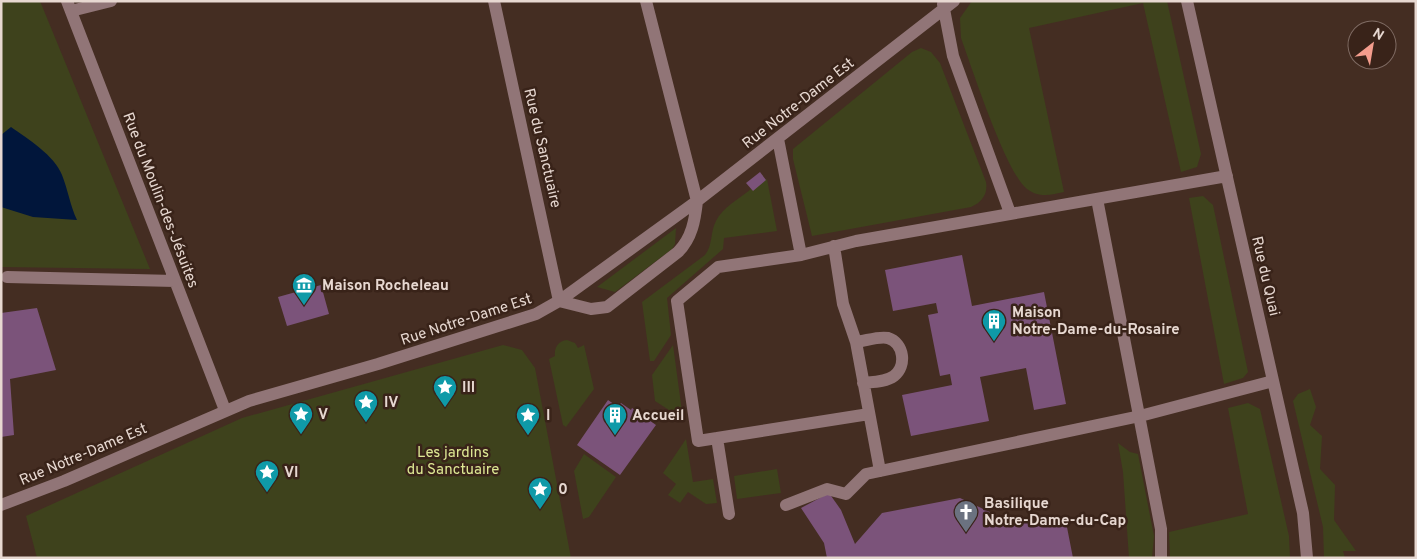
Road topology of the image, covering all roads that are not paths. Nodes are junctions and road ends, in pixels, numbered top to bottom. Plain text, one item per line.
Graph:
1 (111, 1) edge
2 (494, 1) edge
3 (646, 1) edge
4 (954, 1) edge
5 (1187, 1) edge
6 (69, 6) edge
7 (943, 6) edge
8 (778, 139) junction
9 (1227, 176) junction
10 (1098, 198) junction
11 (697, 201) junction
12 (1010, 213) junction
13 (834, 246) junction
14 (801, 255) junction
15 (7, 277) dead end
16 (175, 281) junction
17 (559, 301) junction
18 (856, 342) junction
19 (1273, 381) junction
20 (863, 383) junction
21 (225, 410) junction
22 (869, 414) junction
23 (1140, 416) junction
24 (717, 438) junction
25 (880, 471) junction
26 (1, 505) edge
27 (786, 505) dead end
28 (729, 514) dead end
29 (1161, 558) edge
30 (1307, 558) edge

1 - 6 street
2 - 17 street, Rue du Sanctuaire
3 - 11 street
4 - 7 street, Rue Notre-Dame Est
5 - 9 street, Rue du Quai
6 - 16 street, Rue du Moulin-des-Jésuites
7 - 8 street, Rue Notre-Dame Est
7 - 12 street
8 - 11 street, Rue Notre-Dame Est
8 - 14 street
9 - 10 street
9 - 19 street, Rue du Quai
10 - 12 street
10 - 23 street
11 - 17 street, Rue Notre-Dame Est
11 - 17 street
12 - 13 street
13 - 14 street
13 - 18 street
14 - 24 street
15 - 16 street
16 - 21 street, Rue du Moulin-des-Jésuites
17 - 21 street, Rue Notre-Dame Est
18 - 20 street
18 - 20 street
19 - 23 street
19 - 30 street, Rue du Quai
20 - 22 street
21 - 26 street, Rue Notre-Dame Est
22 - 24 street
22 - 25 street
23 - 25 street
23 - 29 street
24 - 28 street
25 - 27 street

